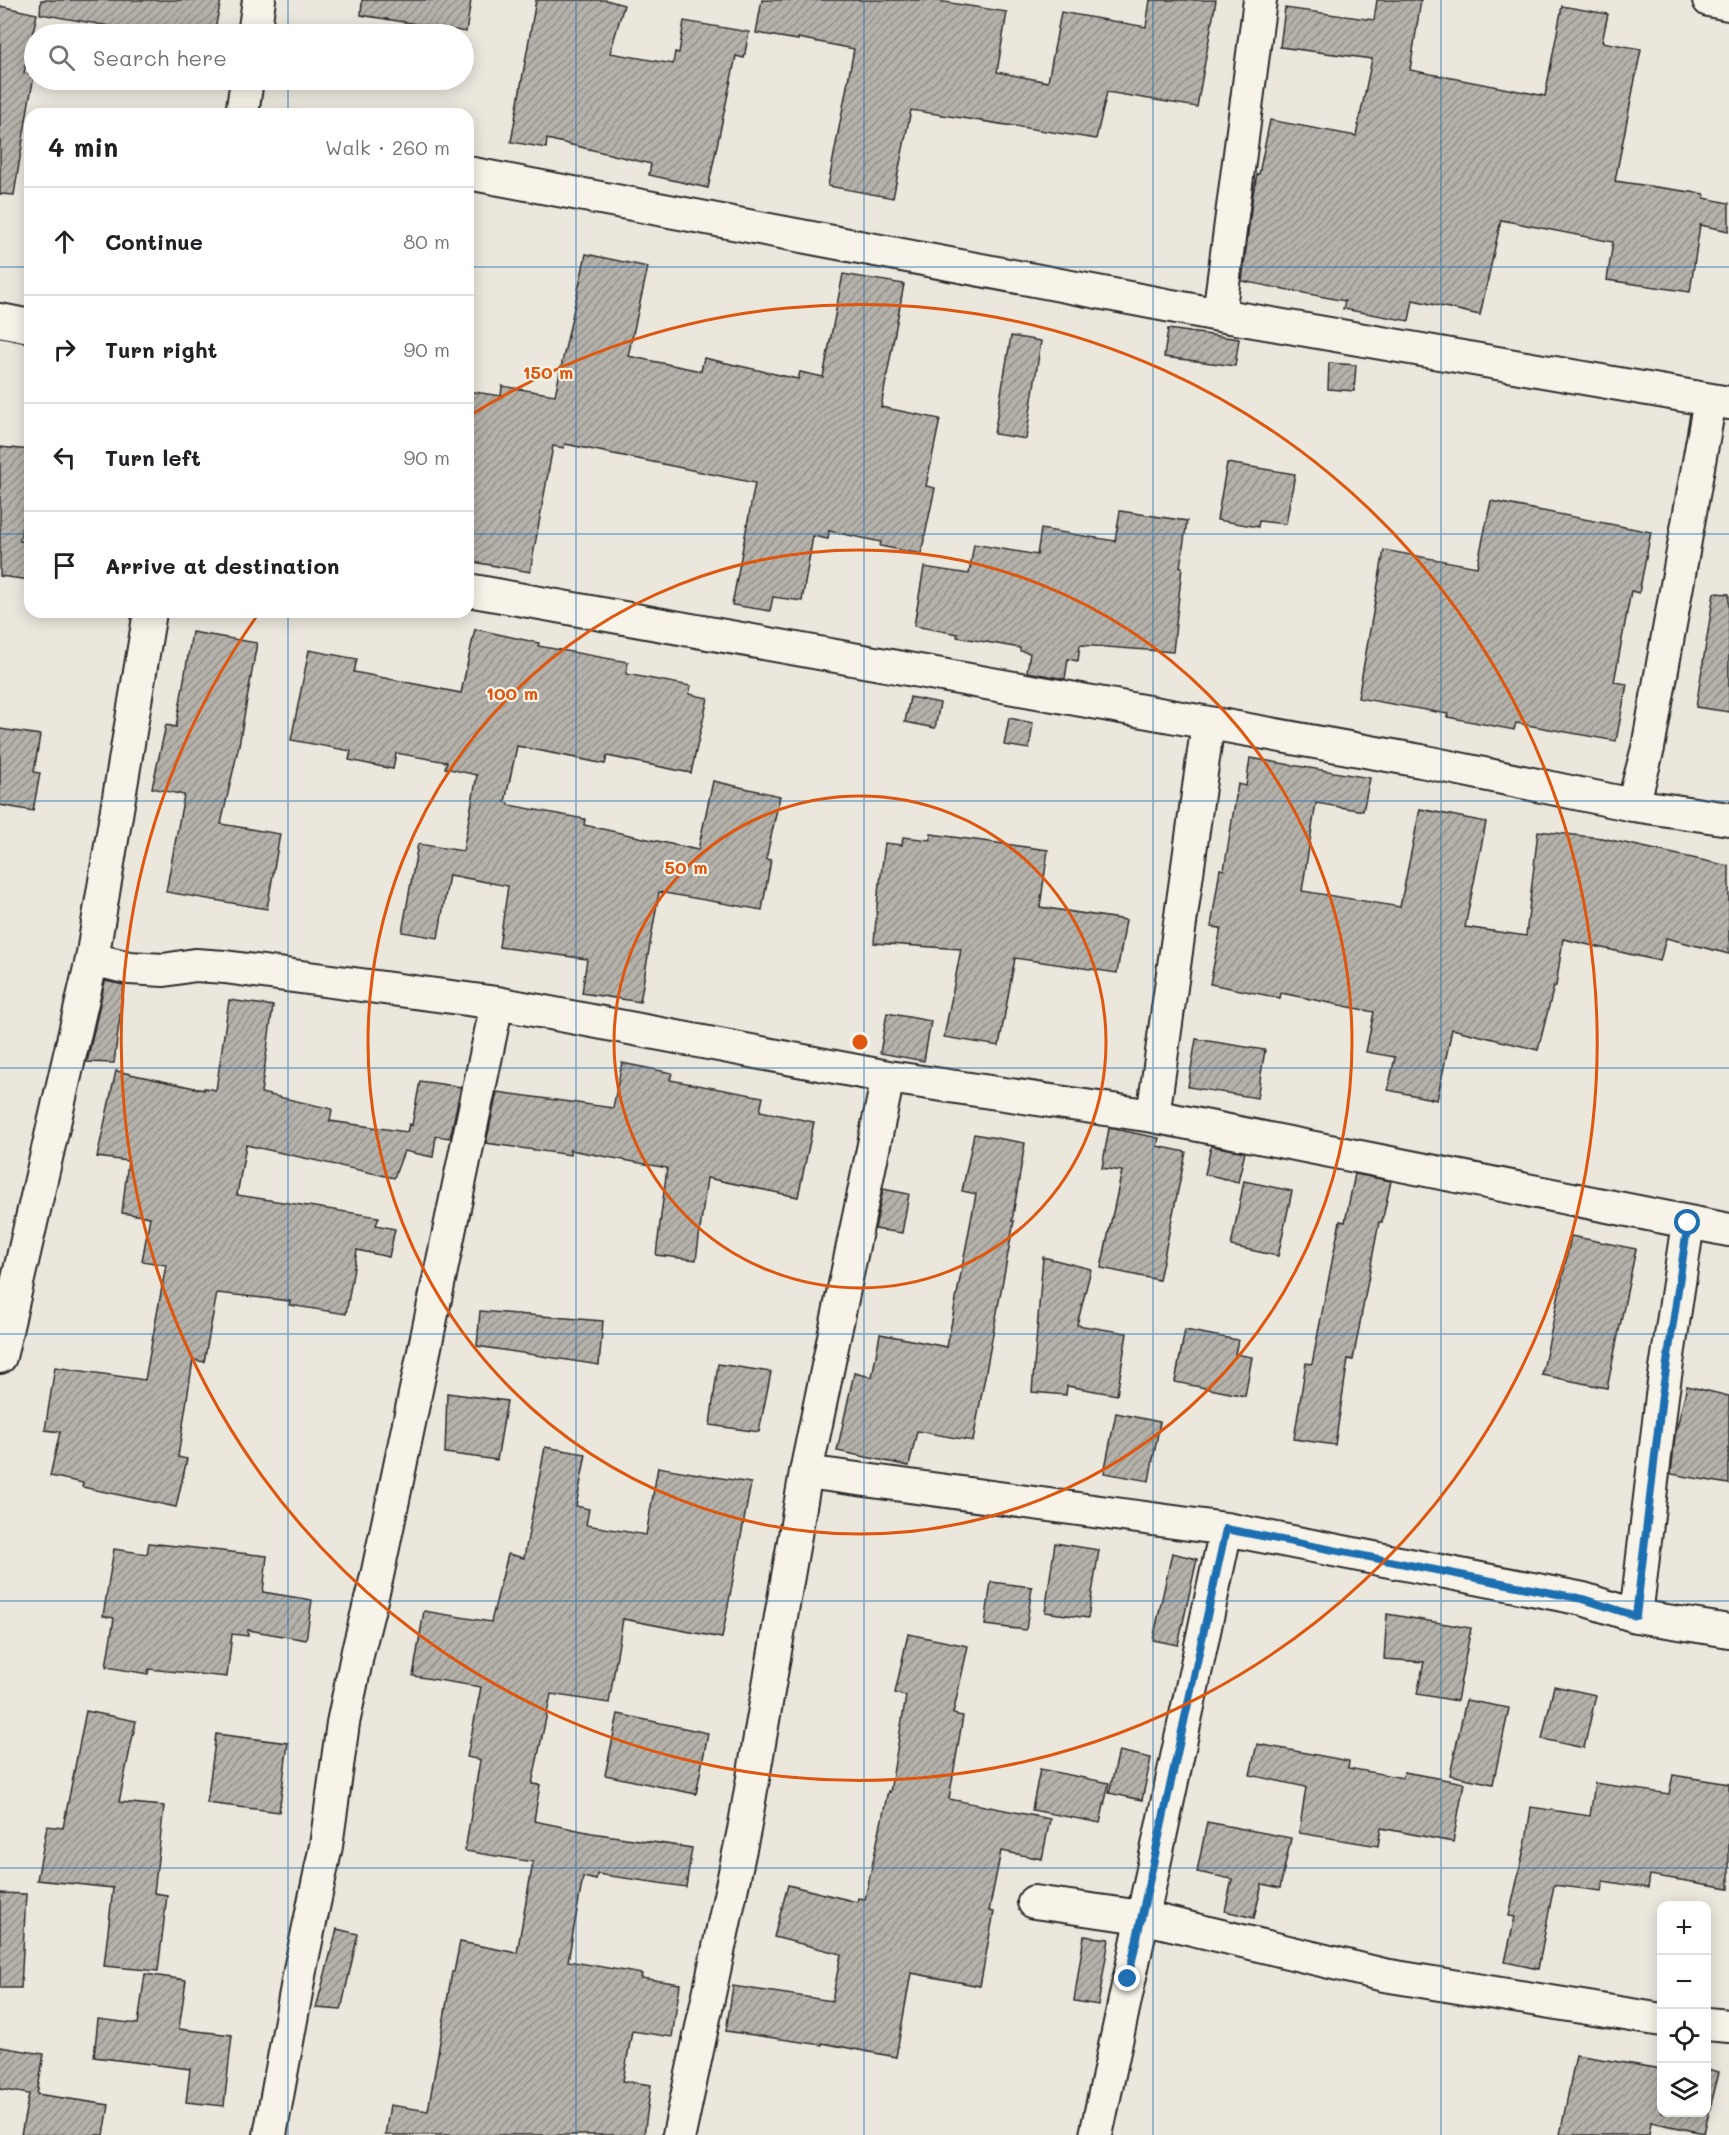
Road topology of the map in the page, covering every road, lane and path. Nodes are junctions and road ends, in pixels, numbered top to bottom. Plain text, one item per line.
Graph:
1 (259, 0) edge
2 (1260, 0) edge
3 (255, 24) edge
4 (246, 90) edge
5 (243, 108) edge
6 (474, 173) edge
7 (1219, 315) junction
8 (0, 320) edge
9 (24, 326) edge
10 (1720, 402) edge
11 (474, 591) edge
12 (149, 618) edge
13 (1209, 723) junction
14 (1633, 805) junction
15 (1729, 819) edge
16 (92, 959) junction
17 (496, 1003) junction
18 (888, 1077) junction
19 (1153, 1116) junction
20 (1688, 1223) junction
21 (1729, 1230) edge
22 (0, 1358) edge
23 (806, 1472) junction
24 (1226, 1529) junction
25 (1636, 1616) junction
26 (1729, 1631) edge
27 (1034, 1902) dead end
28 (1142, 1917) junction
29 (1657, 2019) edge
30 (1711, 2024) edge
31 (1729, 2026) edge
32 (270, 2135) edge
33 (679, 2135) edge
34 (1096, 2135) edge

1 - 3 street
2 - 7 street
4 - 5 street
6 - 7 street
7 - 10 street
8 - 9 street
10 - 14 street
11 - 13 street
12 - 16 street
13 - 14 street
13 - 19 street
14 - 15 street
16 - 17 street
16 - 22 street
17 - 18 street
17 - 32 street
18 - 19 street
18 - 23 street
19 - 20 street
20 - 21 street
20 - 25 street
23 - 24 street
23 - 33 street
24 - 25 street
24 - 28 street
25 - 26 street
27 - 28 street
28 - 29 street
28 - 34 street
30 - 31 street

